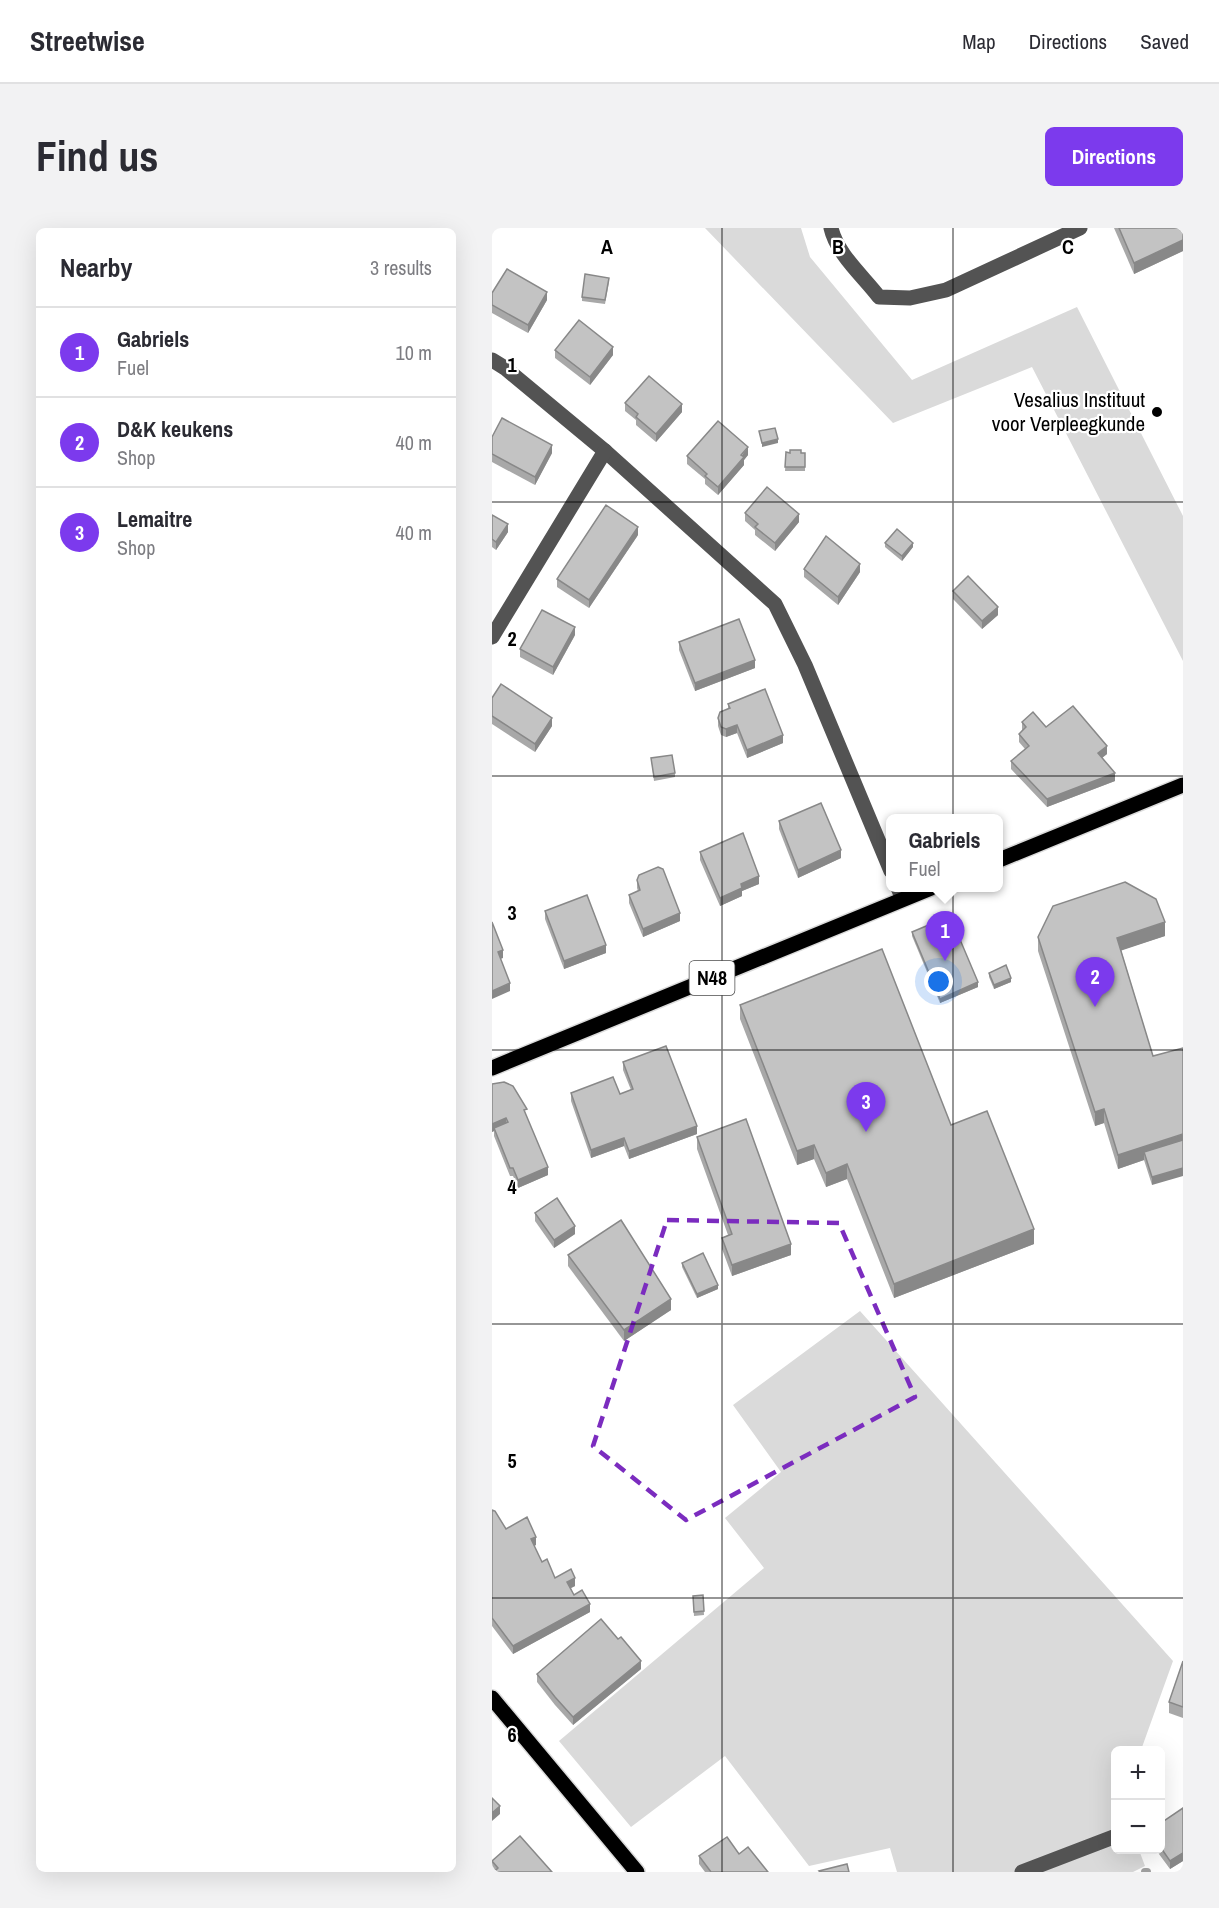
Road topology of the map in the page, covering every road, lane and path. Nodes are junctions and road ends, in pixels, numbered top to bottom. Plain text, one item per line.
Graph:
1 (831, 228) edge
2 (1080, 228) edge
3 (492, 360) edge
4 (605, 451) junction
5 (492, 638) edge
6 (1183, 785) edge
7 (1003, 858) edge
8 (886, 859) edge
9 (900, 893) edge
10 (492, 1068) edge
11 (492, 1698) edge
12 (1111, 1838) edge
13 (637, 1872) edge
14 (1022, 1872) edge

1 - 2 street
3 - 4 street
4 - 5 street
4 - 8 street
6 - 7 main road
9 - 10 main road, N48
11 - 13 main road
12 - 14 street

